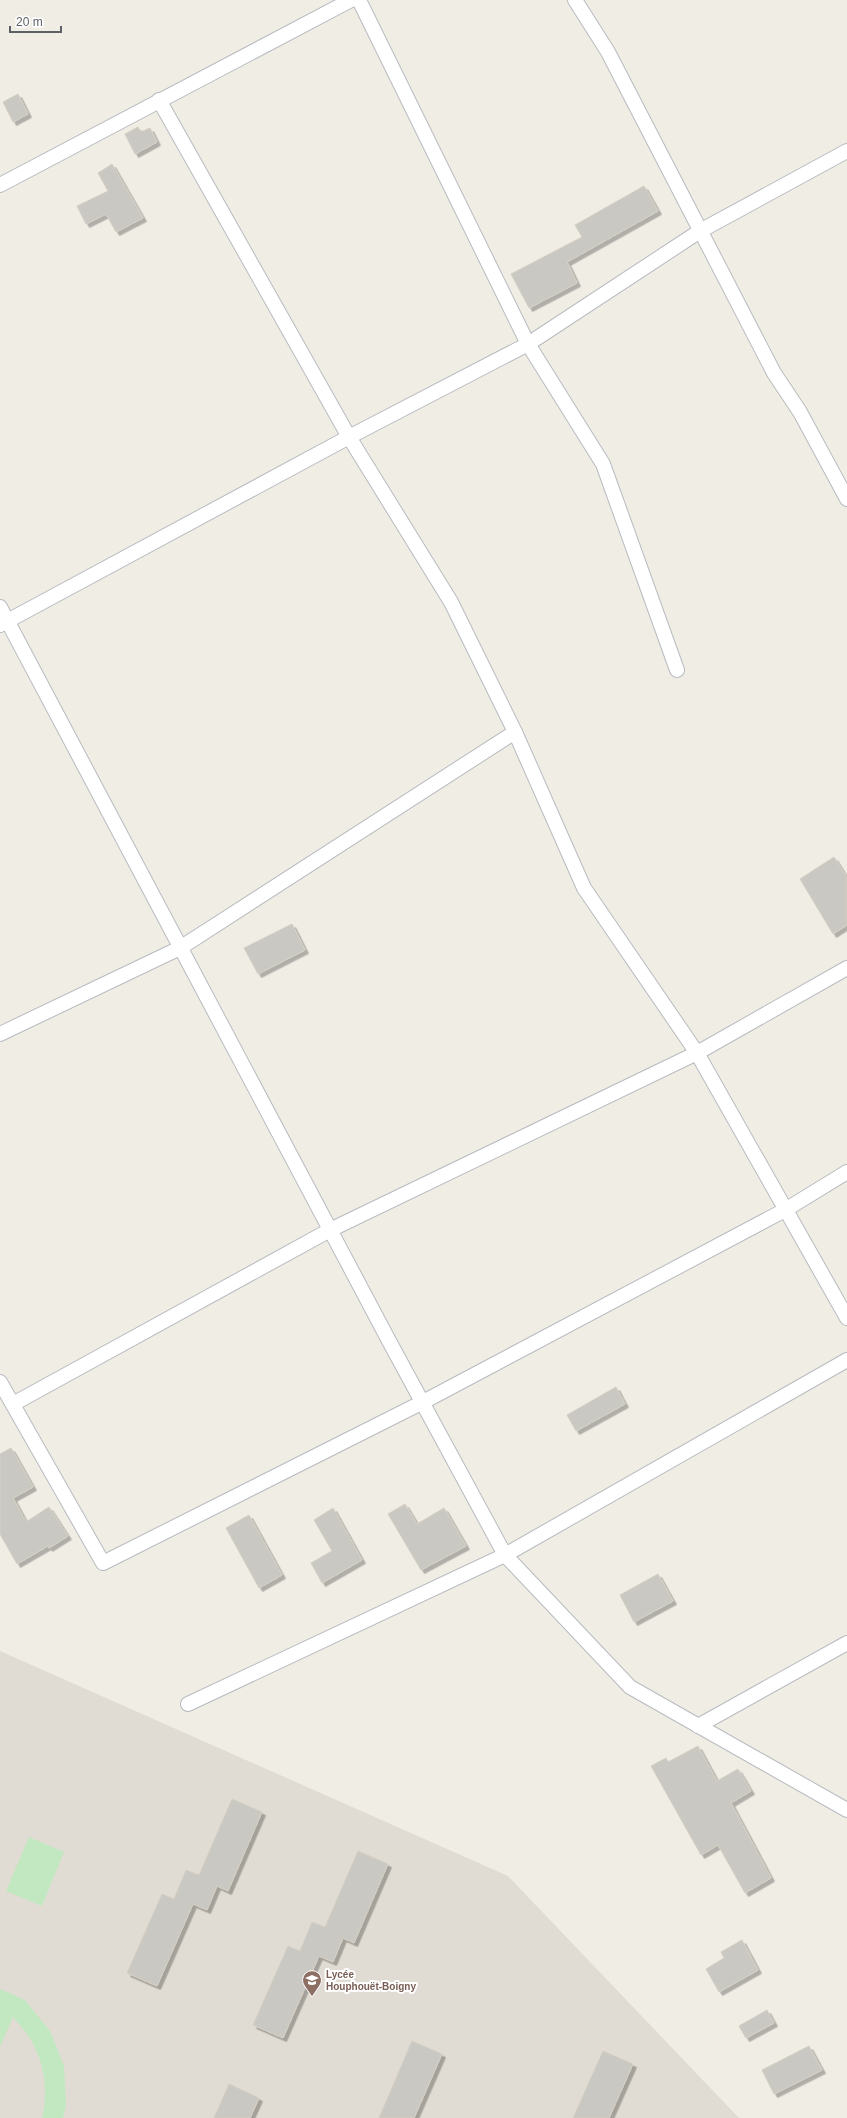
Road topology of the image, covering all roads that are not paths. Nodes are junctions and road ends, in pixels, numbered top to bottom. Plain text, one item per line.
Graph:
1 (351, 0) edge
2 (359, 0) edge
3 (575, 0) edge
4 (159, 100) junction
5 (847, 150) edge
6 (0, 184) edge
7 (700, 231) junction
8 (528, 344) junction
9 (349, 437) junction
10 (847, 499) edge
11 (0, 607) edge
12 (4, 623) edge
13 (677, 670) dead end
14 (516, 732) junction
15 (180, 948) junction
16 (847, 968) edge
17 (0, 1034) edge
18 (697, 1053) junction
19 (847, 1172) edge
20 (785, 1210) junction
21 (330, 1230) junction
22 (847, 1318) edge
23 (847, 1360) edge
24 (0, 1382) edge
25 (423, 1402) junction
26 (13, 1404) junction
27 (505, 1555) junction
28 (847, 1643) edge
29 (188, 1704) dead end
30 (698, 1726) junction
31 (847, 1810) edge

1 - 4 street
2 - 8 street
3 - 7 street
4 - 6 street
4 - 9 street
5 - 7 street
7 - 8 street
7 - 10 street
8 - 9 street
8 - 13 street
9 - 12 street
9 - 14 street
11 - 12 street
12 - 15 street
14 - 15 street
14 - 18 street
15 - 17 street
15 - 21 street
16 - 18 street
18 - 20 street
18 - 21 street
19 - 20 street
20 - 22 street
20 - 25 street
21 - 25 street
21 - 26 street
23 - 27 street
24 - 26 street
25 - 26 street
25 - 27 street
27 - 29 street
27 - 30 street
28 - 30 street
30 - 31 street

